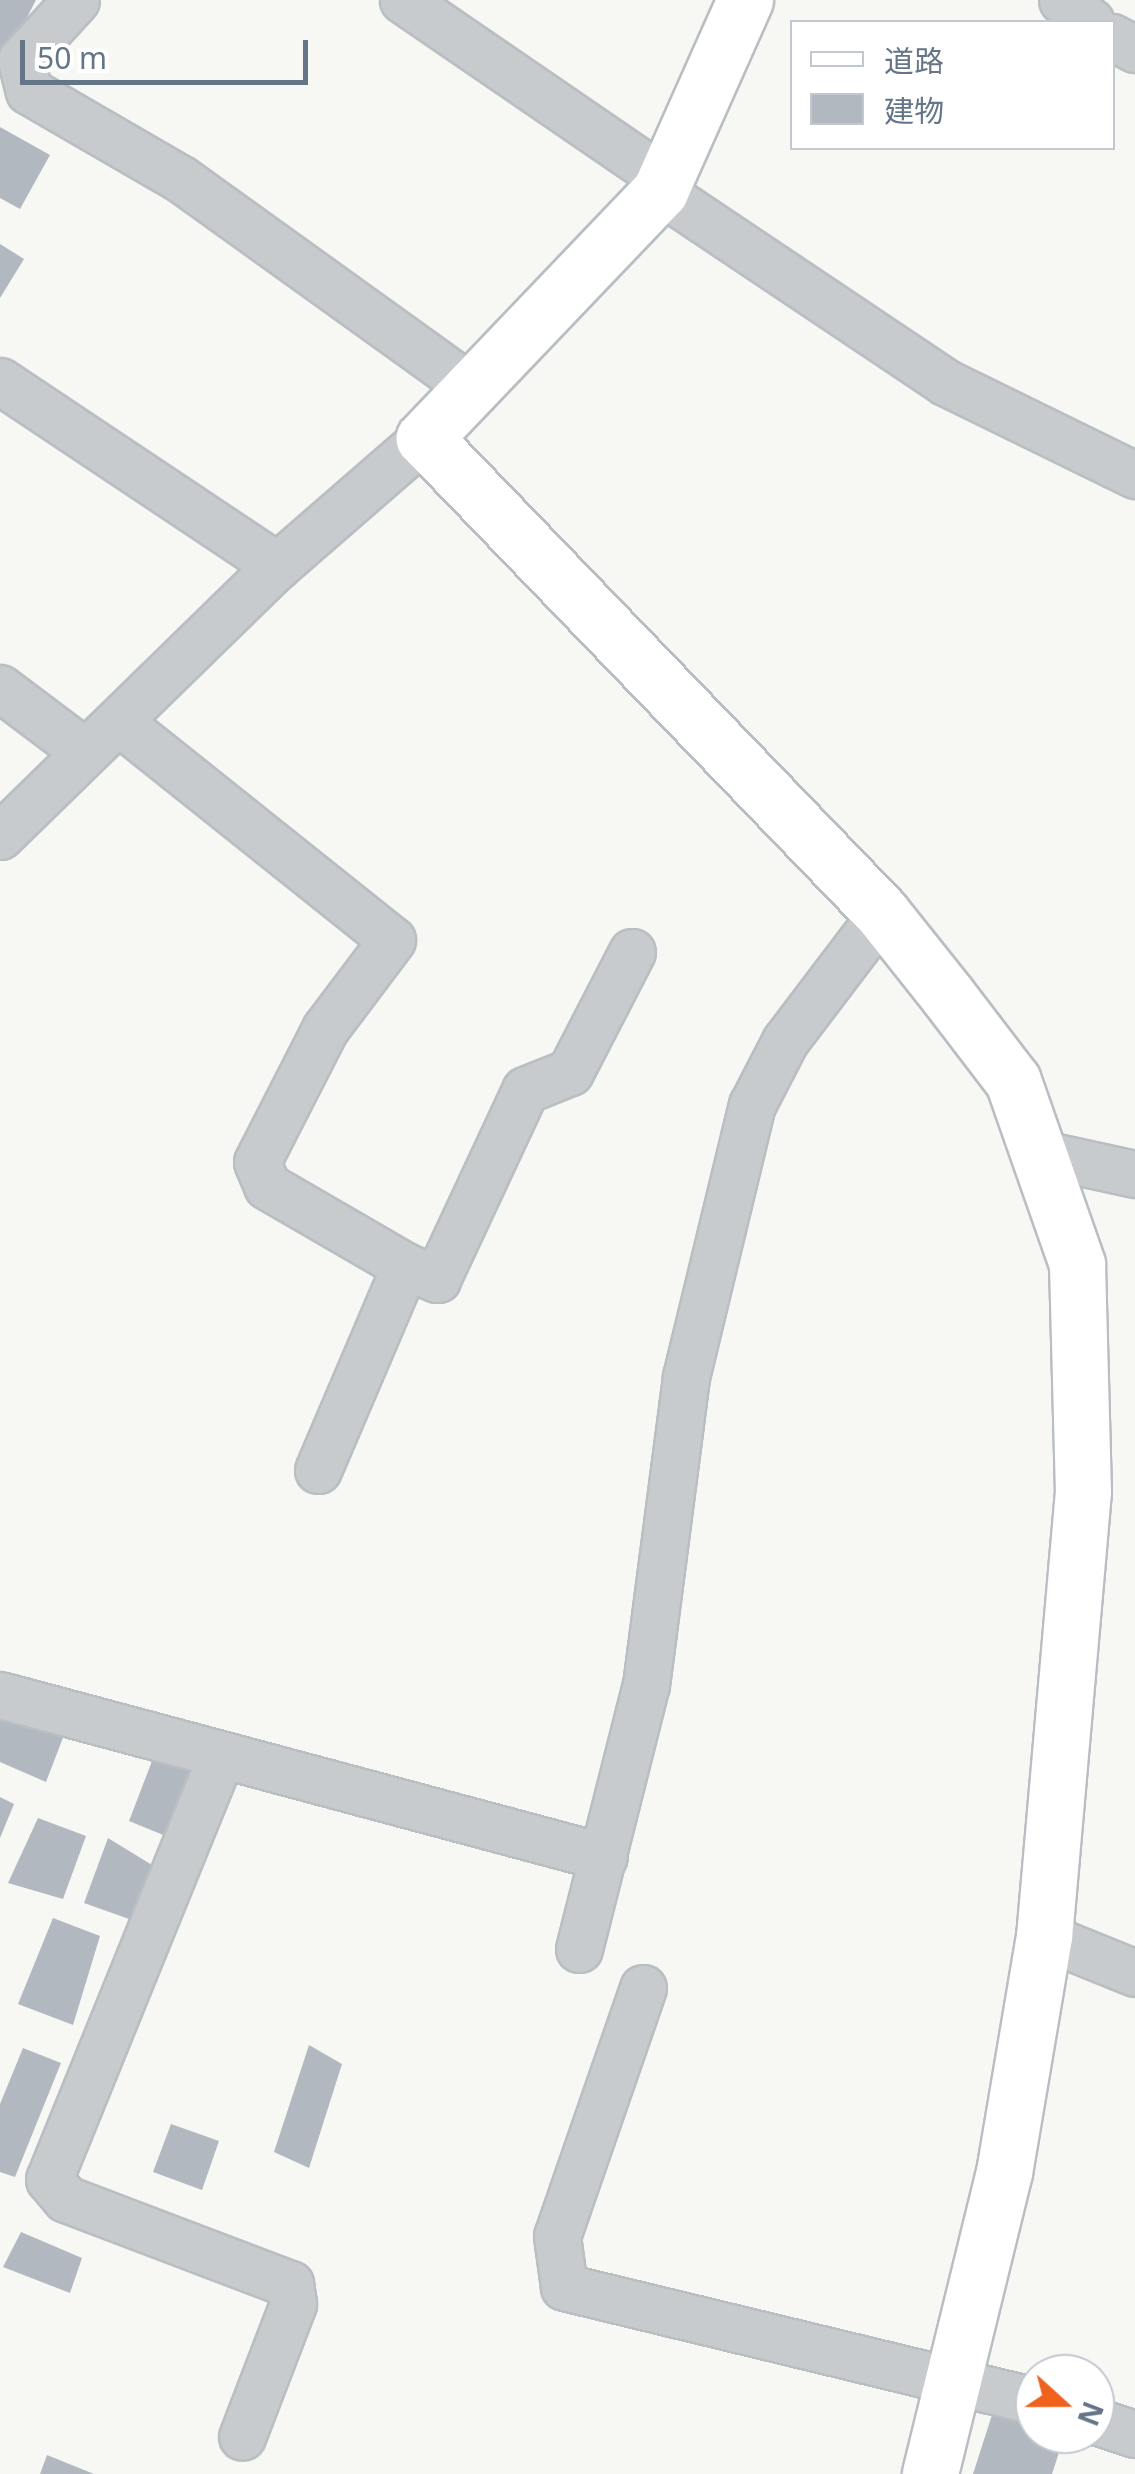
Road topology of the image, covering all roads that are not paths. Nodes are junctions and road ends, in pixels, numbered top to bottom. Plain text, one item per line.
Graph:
1 (76, 0) edge
2 (402, 0) edge
3 (745, 0) edge
4 (1062, 0) edge
5 (1088, 20) edge
6 (10, 73) edge
7 (664, 186) junction
8 (0, 380) edge
9 (476, 391) junction
10 (424, 438) junction
11 (1135, 475) edge
12 (277, 566) junction
13 (0, 688) edge
14 (120, 722) junction
15 (85, 752) junction
16 (0, 836) edge
17 (882, 912) junction
18 (632, 952) dead end
19 (1043, 1154) junction
20 (1135, 1174) edge
21 (405, 1266) junction
22 (318, 1470) dead end
23 (0, 1694) edge
24 (221, 1756) junction
25 (604, 1857) junction
26 (1044, 1936) junction
27 (579, 1949) dead end
28 (1135, 1972) edge
29 (643, 1988) dead end
30 (961, 2376) junction
31 (1015, 2394) edge
32 (242, 2437) dead end
33 (930, 2474) edge

1 - 6 street
2 - 7 street
3 - 7 street
4 - 5 street
6 - 9 street
7 - 9 street
7 - 11 street
8 - 12 street
9 - 10 street
10 - 12 street
10 - 17 street
12 - 14 street
13 - 15 street
14 - 15 street
14 - 21 street
15 - 16 street
17 - 19 street
17 - 25 street
18 - 21 street
19 - 20 street
19 - 26 street
21 - 22 street
23 - 24 street
24 - 25 street
24 - 32 street
25 - 27 street
26 - 28 street
26 - 30 street
29 - 30 street
30 - 31 street
30 - 33 street

